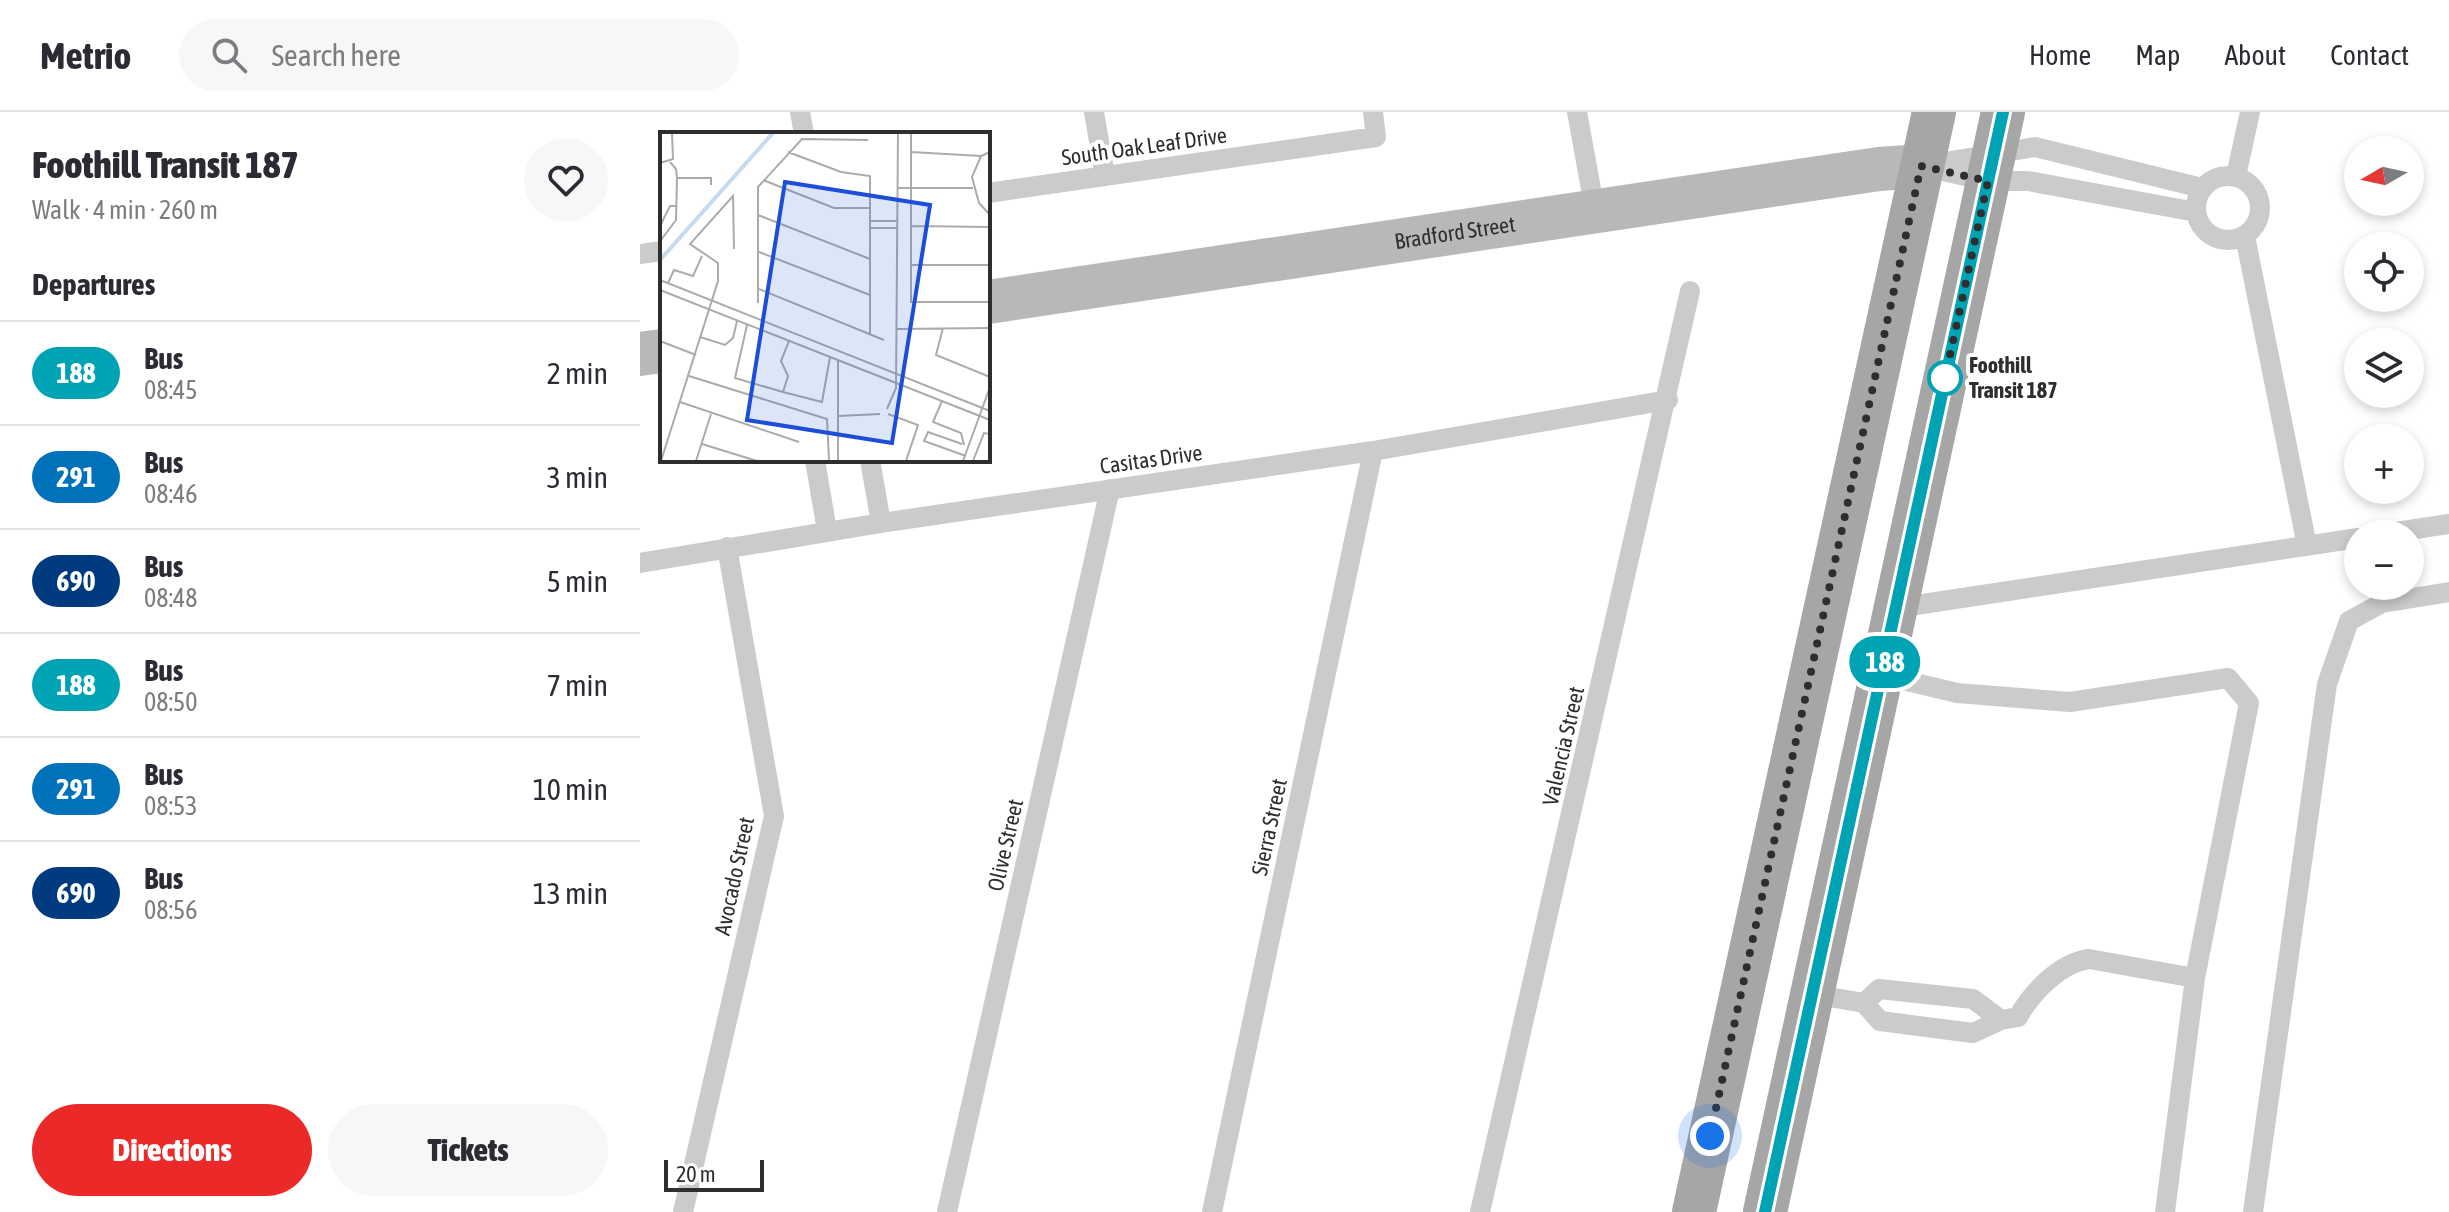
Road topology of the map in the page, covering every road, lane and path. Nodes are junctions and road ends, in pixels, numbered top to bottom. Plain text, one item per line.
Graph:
1 (800, 112) edge
2 (1094, 112) edge
3 (1373, 112) edge
4 (1577, 112) edge
5 (1934, 112) edge
6 (2250, 112) edge
7 (804, 132) edge
8 (1995, 148) edge
9 (1921, 166) junction
10 (1105, 176) junction
11 (2236, 176) junction
12 (2202, 188) junction
13 (990, 193) edge
14 (1595, 211) junction
15 (2196, 212) junction
16 (2245, 236) junction
17 (660, 251) edge
18 (640, 254) edge
19 (1690, 291) dead end
20 (990, 302) edge
21 (660, 351) edge
22 (640, 354) edge
23 (1668, 400) junction
24 (1373, 451) junction
25 (815, 462) edge
26 (870, 462) edge
27 (1110, 489) junction
28 (881, 523) junction
29 (2449, 524) edge
30 (2424, 528) edge
31 (827, 531) junction
32 (2344, 540) edge
33 (2307, 546) junction
34 (727, 547) junction
35 (640, 563) edge
36 (2449, 592) edge
37 (1896, 608) junction
38 (1882, 675) junction
39 (2195, 978) junction
40 (1812, 994) junction
41 (1864, 1003) junction
42 (2001, 1020) junction
43 (683, 1212) edge
44 (947, 1212) edge
45 (1212, 1212) edge
46 (1480, 1212) edge
47 (1694, 1212) edge
48 (1765, 1212) edge
49 (2165, 1212) edge
50 (2253, 1212) edge

1 - 7 lane
2 - 10 lane
3 - 10 lane, South Oak Leaf Drive
4 - 14 lane
5 - 9 main road
6 - 11 lane
8 - 9 lane
8 - 9 lane
8 - 12 lane
8 - 15 lane
8 - 37 main road
9 - 14 street, Bradford Street
9 - 47 main road
10 - 13 lane, South Oak Leaf Drive
11 - 12 lane
11 - 16 lane
12 - 15 lane
14 - 20 street, Bradford Street
15 - 16 lane
16 - 33 lane
17 - 18 lane
19 - 23 lane, Valencia Street
21 - 22 street
23 - 24 lane, Casitas Drive
23 - 46 lane, Valencia Street
24 - 27 lane, Casitas Drive
24 - 45 lane, Sierra Street
25 - 31 lane
26 - 28 lane
27 - 28 lane, Casitas Drive
27 - 44 lane, Olive Street
28 - 31 lane, Casitas Drive
29 - 30 lane
31 - 34 lane, Casitas Drive
32 - 33 lane
33 - 37 lane
34 - 35 lane, Casitas Drive
34 - 43 lane, Avocado Street
36 - 50 lane
37 - 38 main road
38 - 39 lane
38 - 40 main road
39 - 42 lane
39 - 49 lane
40 - 41 lane
40 - 48 main road
41 - 42 lane
41 - 42 lane

